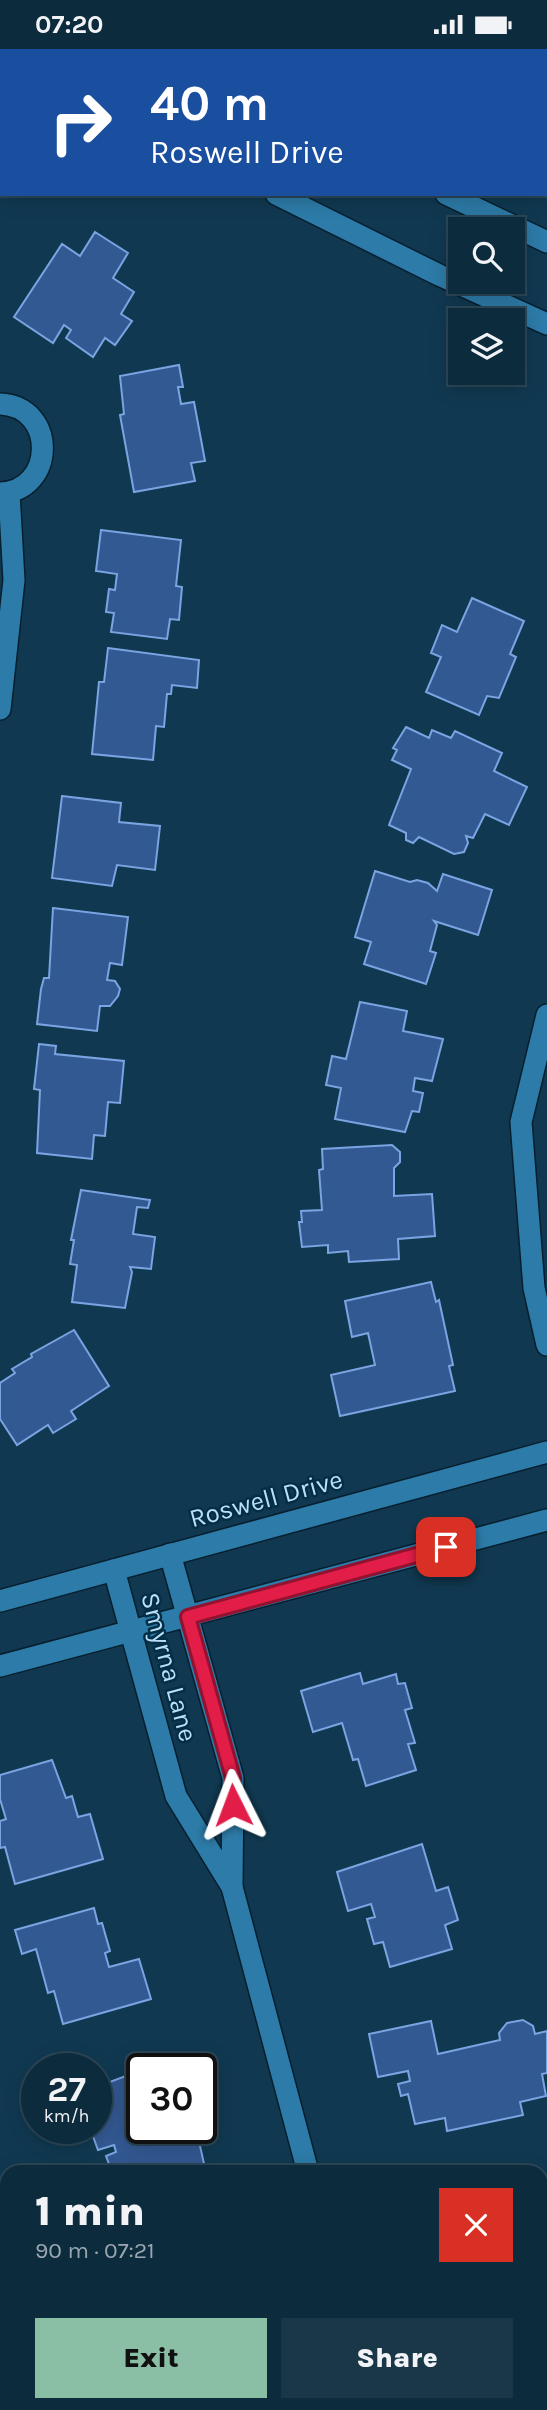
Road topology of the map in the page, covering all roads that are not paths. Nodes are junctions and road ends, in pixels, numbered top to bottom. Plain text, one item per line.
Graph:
1 (280, 196) edge
2 (450, 196) edge
3 (547, 242) edge
4 (547, 324) edge
5 (0, 404) edge
6 (4, 493) edge
7 (0, 709) edge
8 (547, 1015) edge
9 (547, 1345) edge
10 (547, 1452) edge
11 (547, 1520) edge
12 (170, 1554) junction
13 (114, 1570) junction
14 (0, 1601) edge
15 (188, 1617) junction
16 (130, 1632) junction
17 (0, 1666) edge
18 (232, 1887) junction
19 (307, 2165) edge

1 - 4 street
2 - 3 street
5 - 6 street
6 - 7 street
8 - 9 street
10 - 12 street, Roswell Drive
11 - 15 street
12 - 13 street, Roswell Drive
12 - 15 street, Smyrna Lane
13 - 14 street, Roswell Drive
13 - 16 street, Smyrna Lane
15 - 16 street
15 - 18 street, Smyrna Lane
16 - 17 street
16 - 18 street, Smyrna Lane
18 - 19 street, Smyrna Lane

